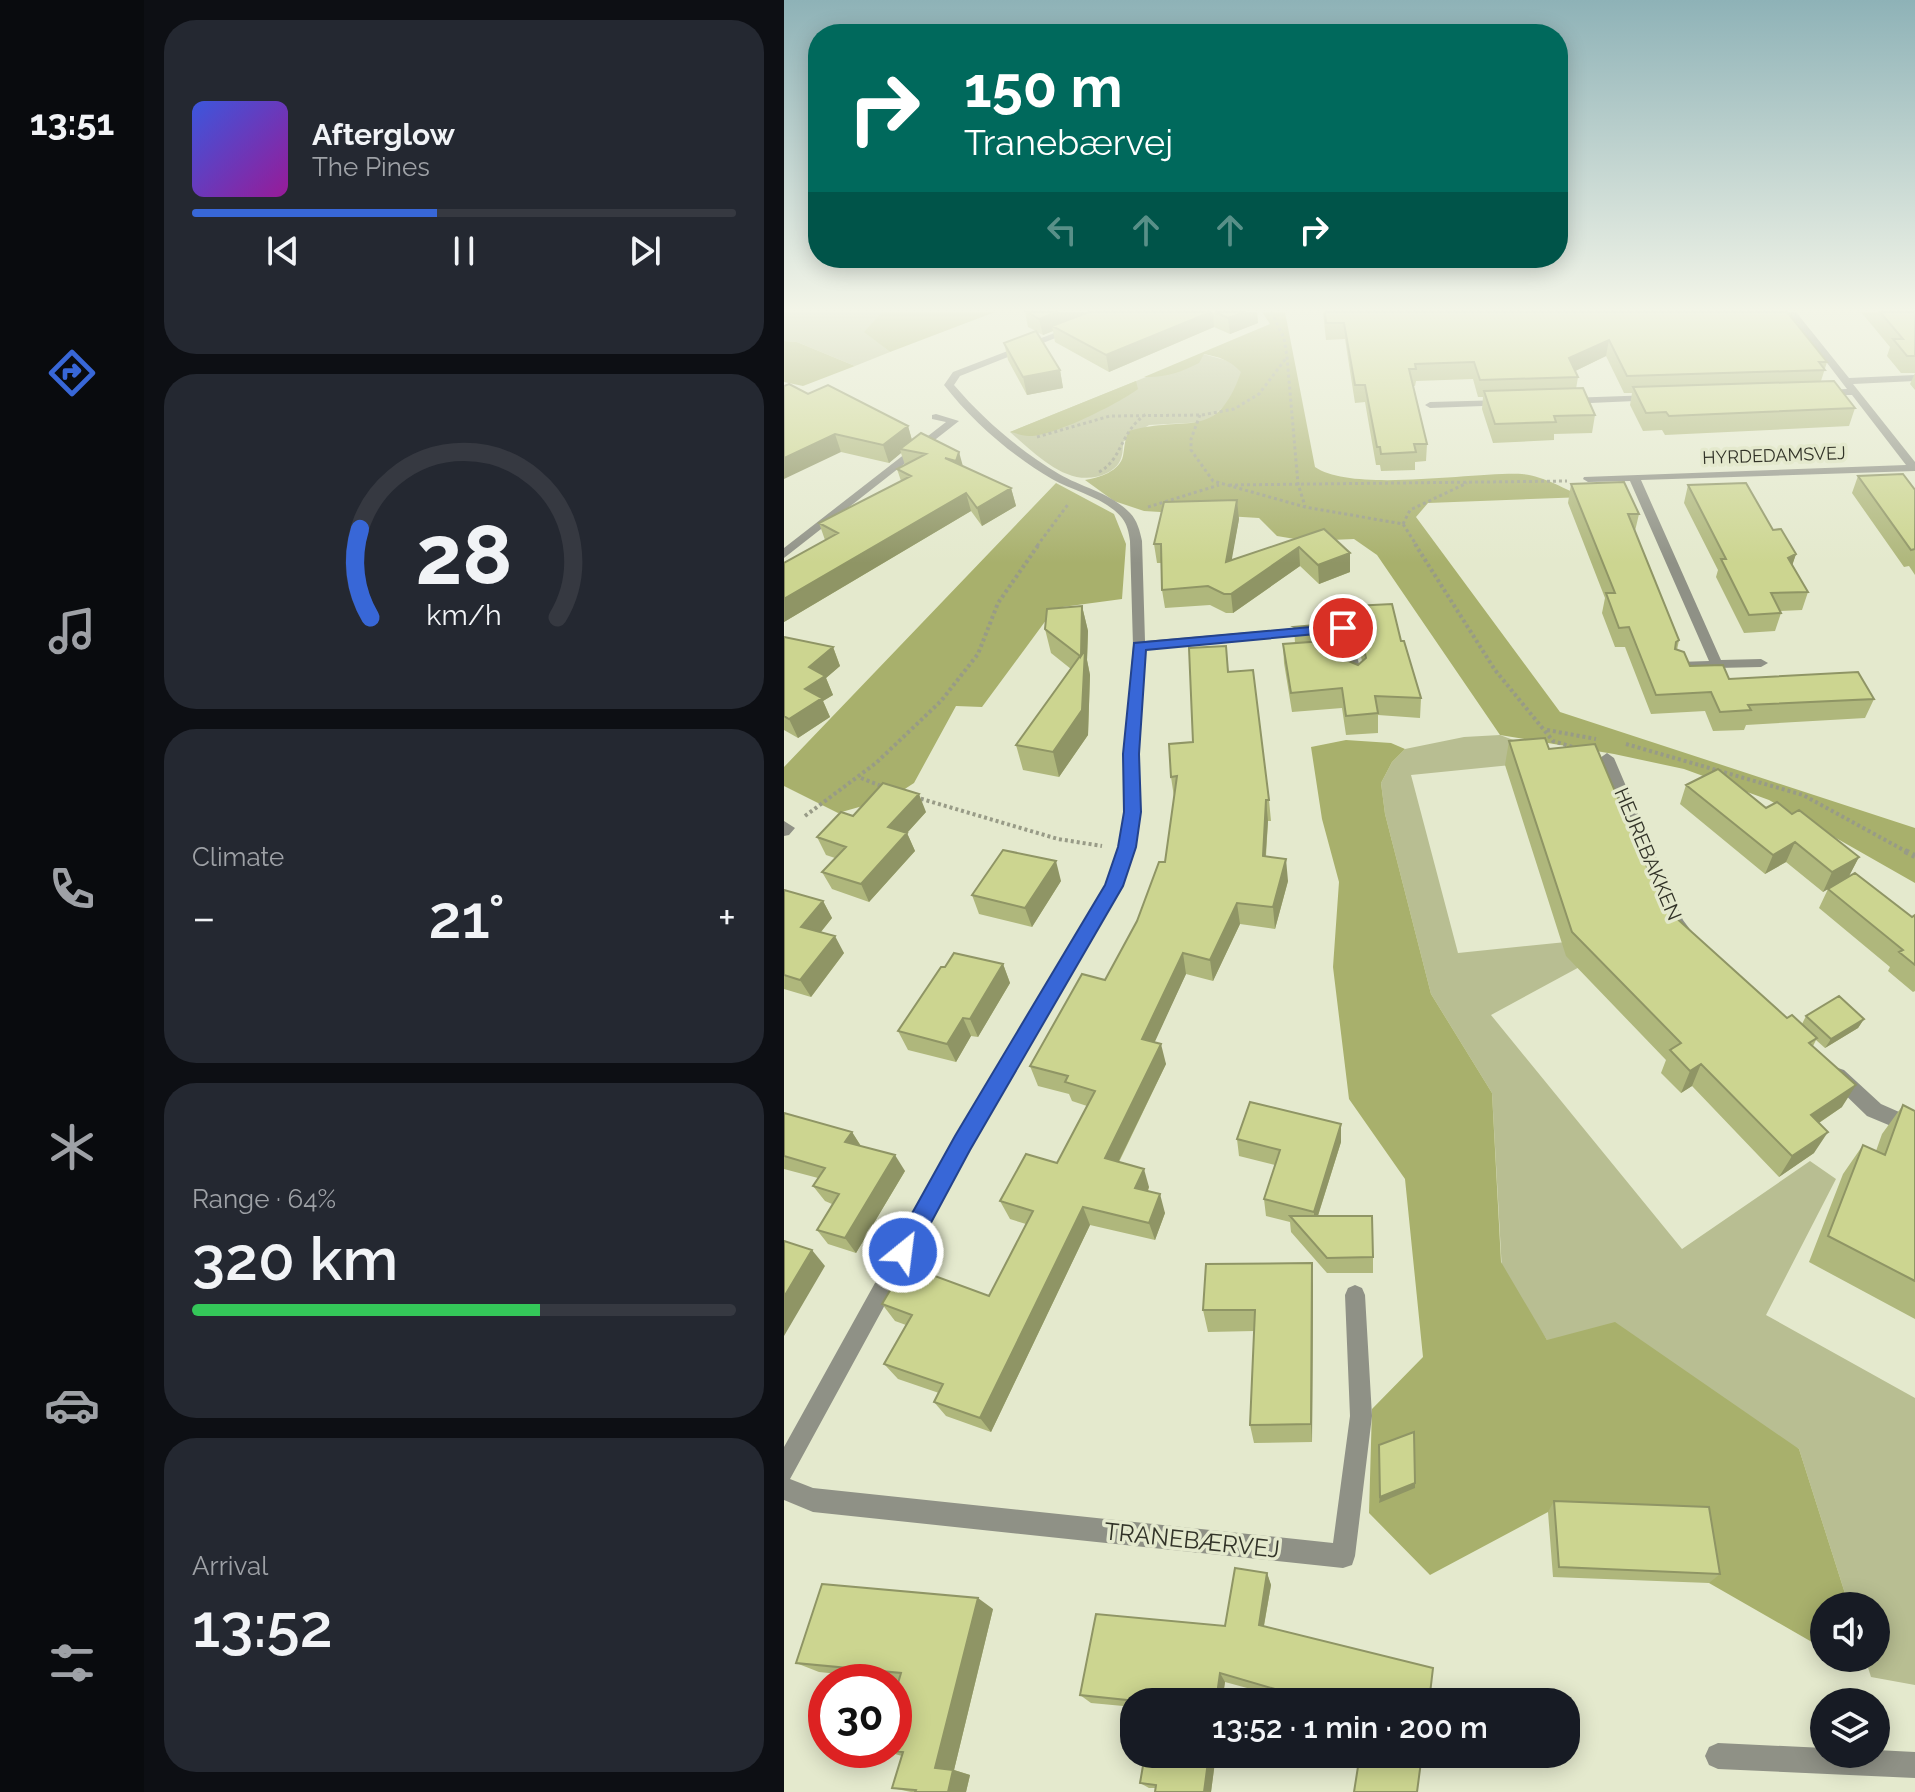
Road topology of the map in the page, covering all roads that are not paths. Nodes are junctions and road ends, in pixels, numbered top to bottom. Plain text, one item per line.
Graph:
1 (958, 396) edge
2 (1858, 396) edge
3 (1666, 398) edge
4 (1556, 401) edge
5 (1525, 402) edge
6 (1430, 405) dead end
7 (936, 417) dead end
8 (1915, 468) edge
9 (1634, 478) junction
10 (1588, 479) road end
11 (784, 554) edge
12 (1139, 646) junction
13 (1761, 663) dead end
14 (1717, 665) junction
15 (1678, 666) edge
16 (1356, 678) edge
17 (1607, 758) road end
18 (1699, 946) edge
19 (1828, 1066) edge
20 (1915, 1128) edge
21 (1355, 1295) dead end
22 (784, 1470) edge
23 (784, 1488) edge
24 (1718, 1756) dead end
25 (1915, 1765) edge

1 - 12 street
2 - 8 street
3 - 4 street
5 - 6 street
7 - 11 street
8 - 9 street, HYRDEDAMSVEJ
9 - 10 street, HYRDEDAMSVEJ
9 - 14 street
12 - 16 street
12 - 22 street
13 - 14 street
14 - 15 street
17 - 18 street, HEJREBAKKEN
19 - 20 street
21 - 23 street, TRANEBÆRVEJ
24 - 25 street

